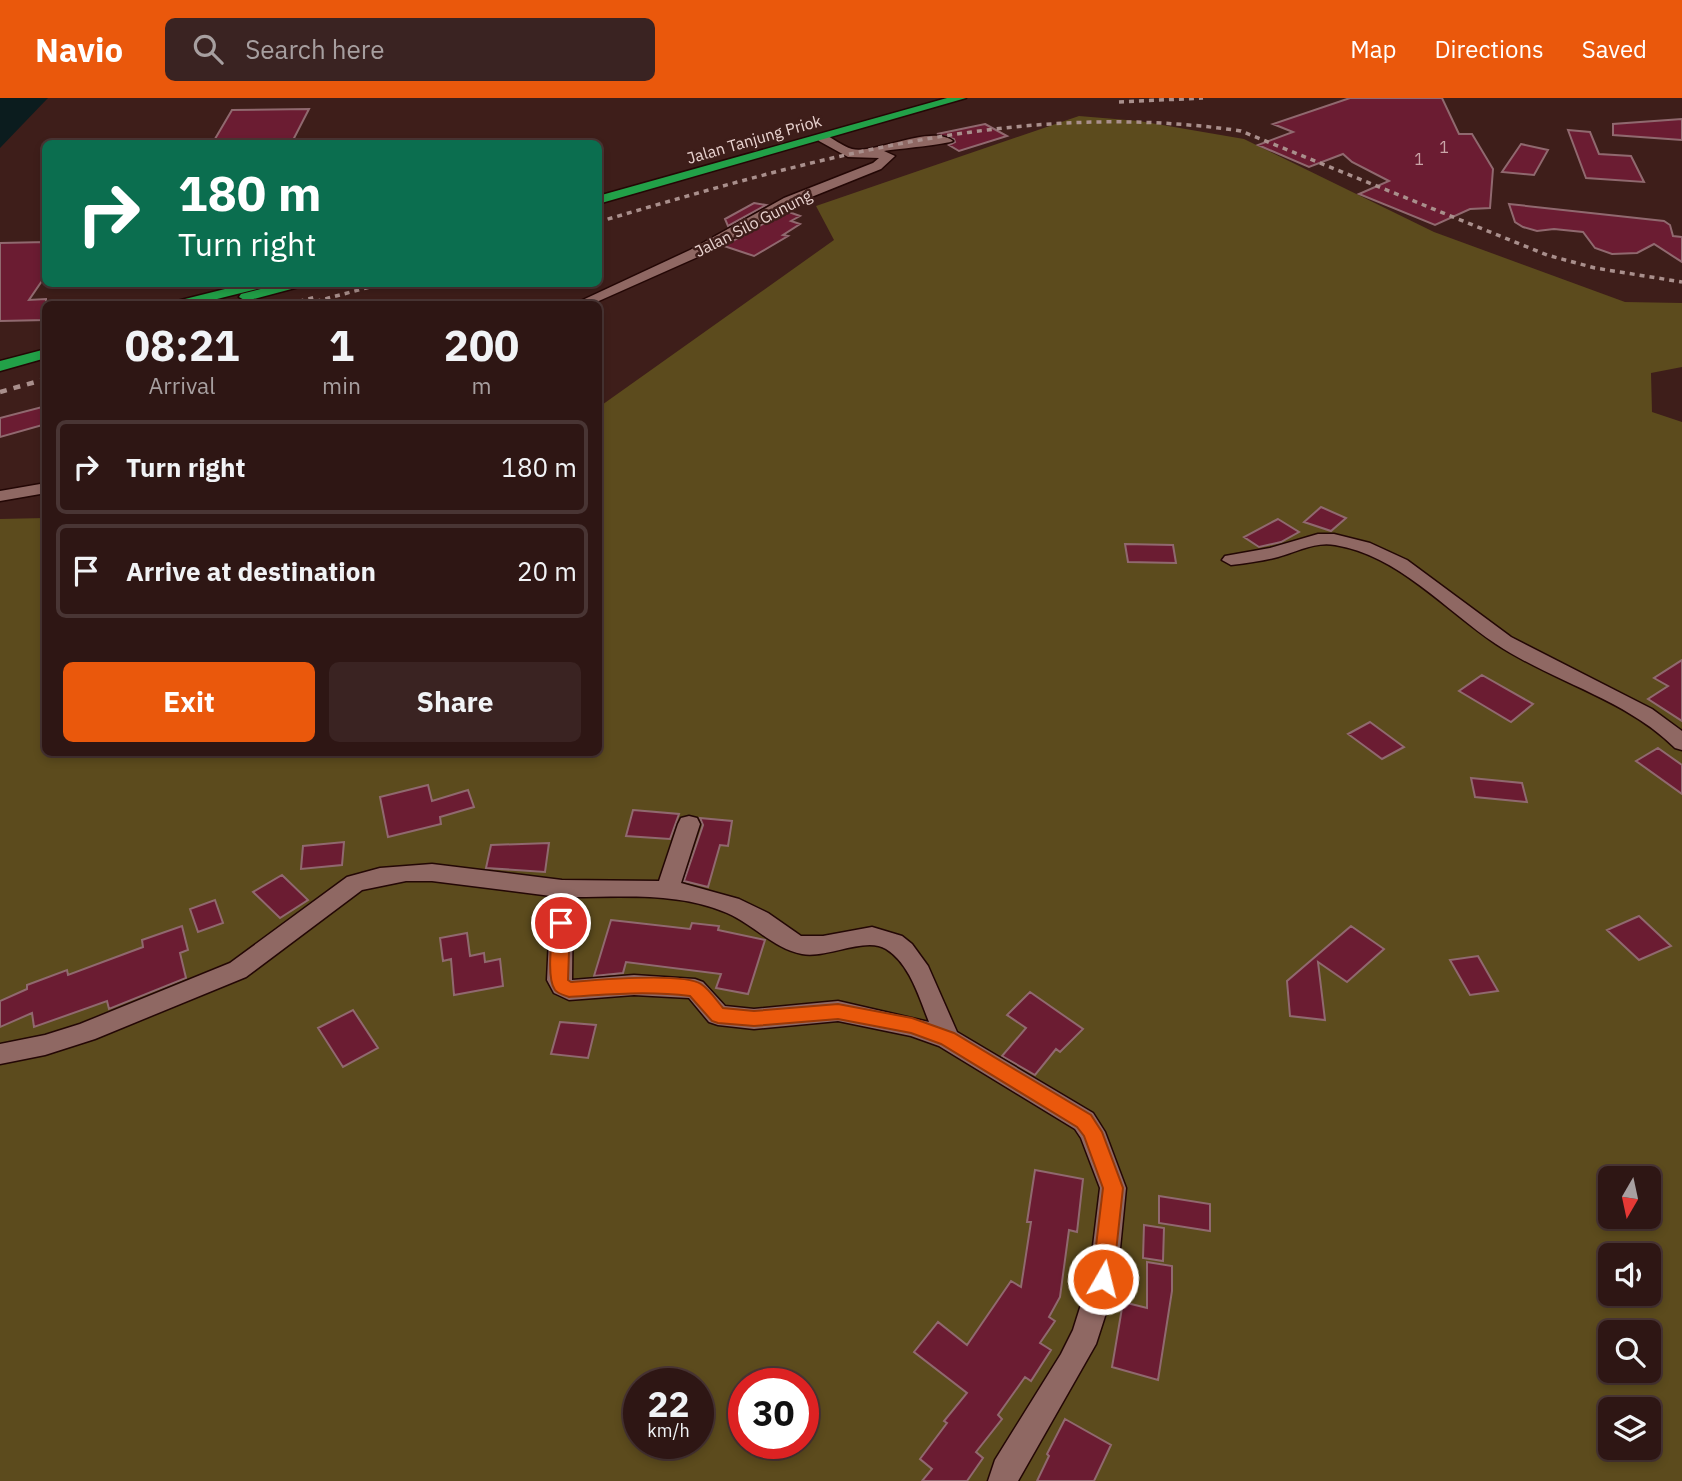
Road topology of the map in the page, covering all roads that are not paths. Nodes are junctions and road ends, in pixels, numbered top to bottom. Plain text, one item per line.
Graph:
1 (928, 98) edge
2 (960, 98) edge
3 (823, 138) junction
4 (947, 141) dead end
5 (852, 154) junction
6 (602, 191) edge
7 (602, 200) edge
8 (248, 287) edge
9 (283, 287) edge
10 (194, 301) edge
11 (230, 301) edge
12 (587, 301) edge
13 (42, 343) edge
14 (0, 354) edge
15 (42, 354) edge
16 (0, 366) edge
17 (42, 489) edge
18 (0, 496) edge
19 (1231, 560) dead end
20 (1682, 743) edge
21 (689, 824) dead end
22 (668, 888) junction
23 (562, 889) junction
24 (947, 1039) junction
25 (0, 1054) edge
26 (1003, 1481) edge

1 - 6 highway, Jalan Tanjung Priok
2 - 3 highway, Jalan Tanjung Priok
3 - 5 street
3 - 7 highway, Jalan Tanjung Priok
4 - 5 street
5 - 12 street, Jalan Silo Gunung
8 - 10 highway
9 - 11 highway
13 - 14 highway
15 - 16 highway
17 - 18 street
19 - 20 street
21 - 22 street
22 - 23 street
22 - 24 street
23 - 24 street
23 - 25 street
24 - 26 street

